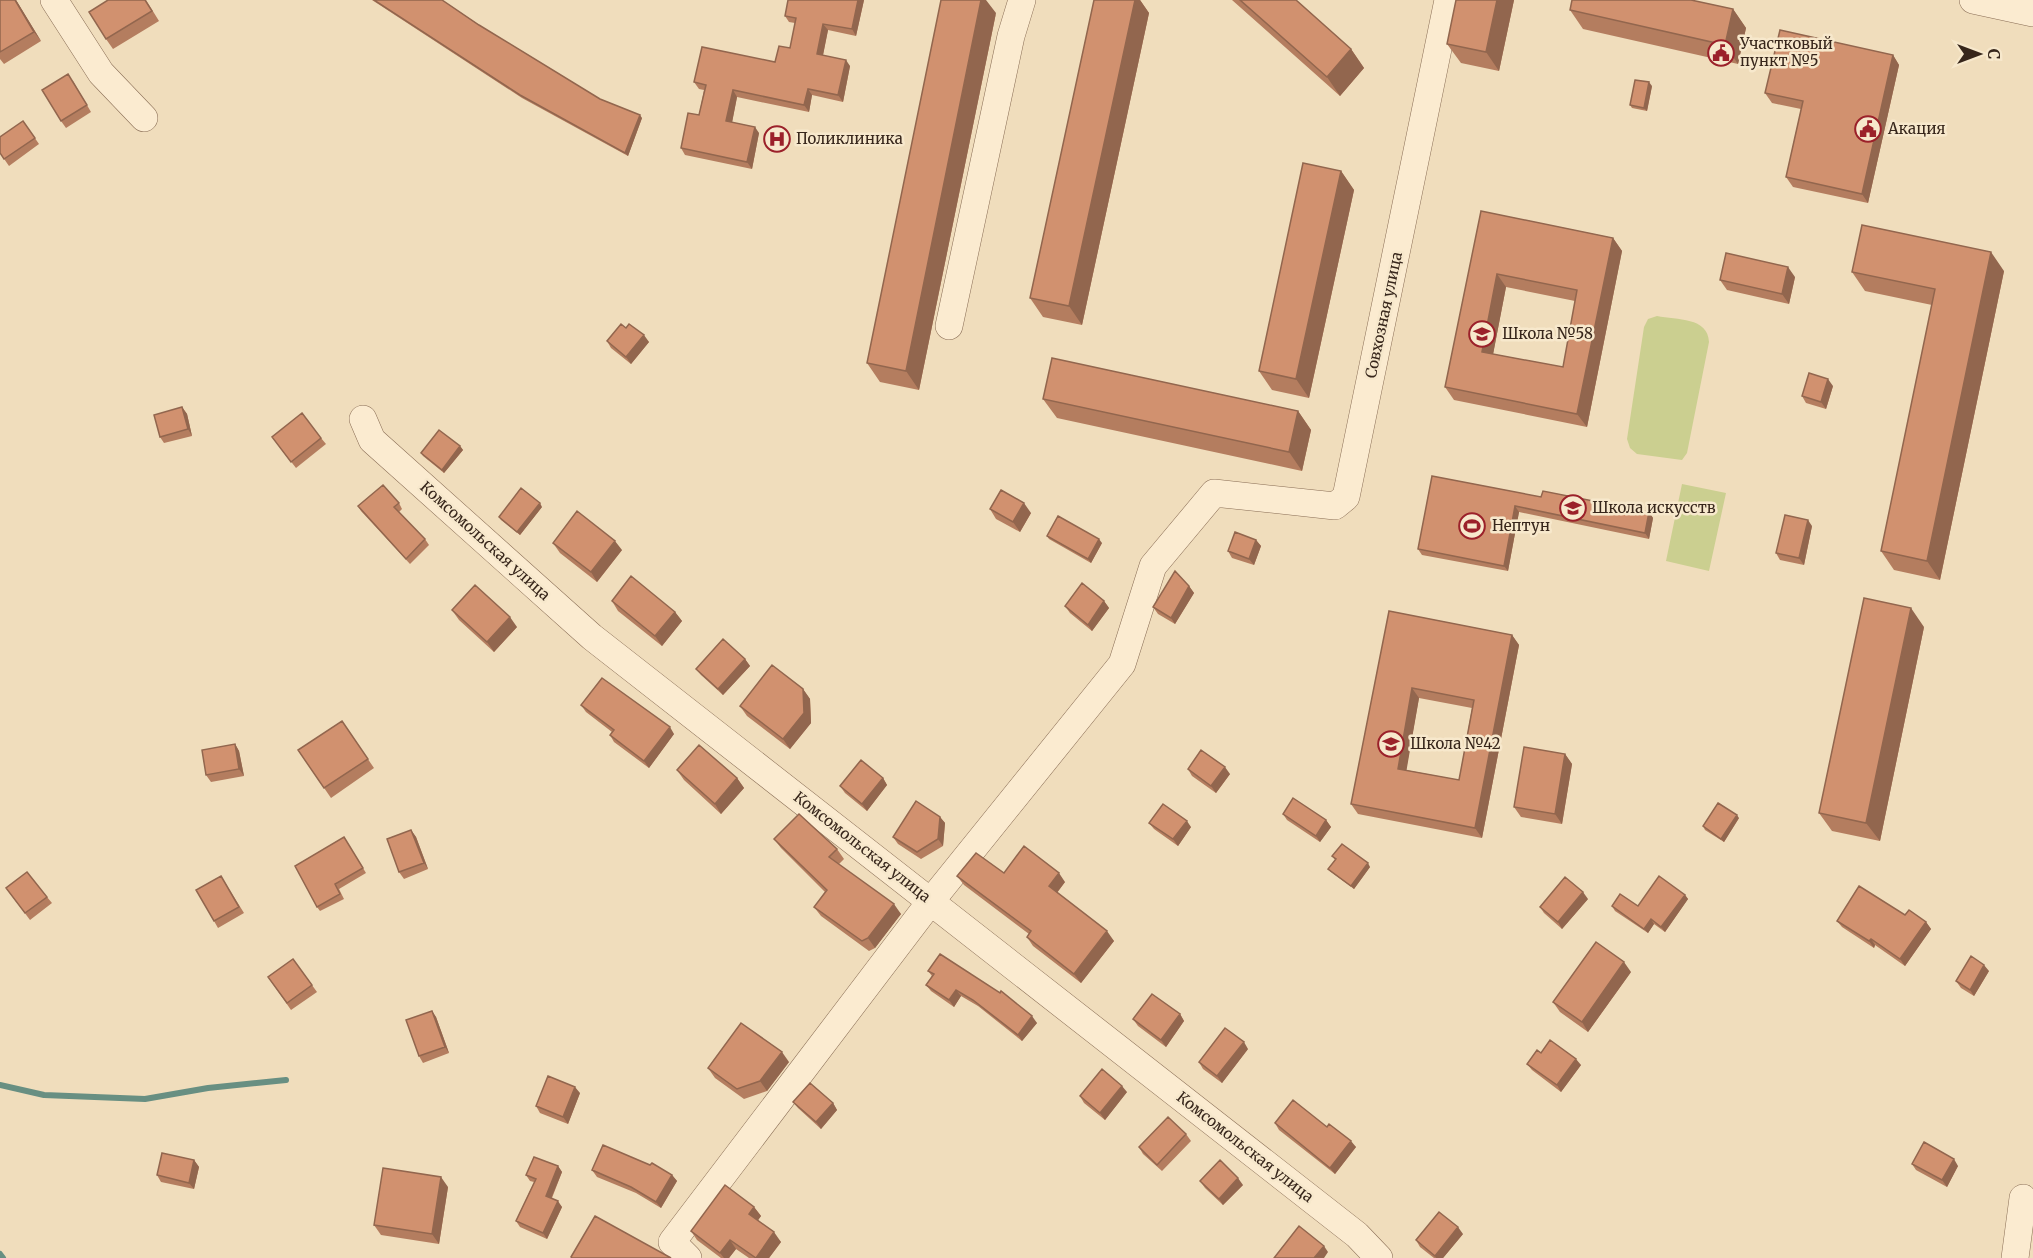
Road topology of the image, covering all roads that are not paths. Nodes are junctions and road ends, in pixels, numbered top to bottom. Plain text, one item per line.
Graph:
1 (54, 0) edge
2 (1022, 0) edge
3 (1448, 0) edge
4 (1973, 0) edge
5 (2033, 13) edge
6 (144, 118) dead end
7 (949, 326) dead end
8 (363, 419) dead end
9 (931, 901) junction
10 (2023, 1198) dead end
11 (680, 1250) edge
12 (1379, 1258) edge
13 (2015, 1258) edge

1 - 6 street
2 - 7 street
3 - 9 street, Совхозная улица
4 - 5 street
8 - 9 street, Комсомольская улица
9 - 11 street
9 - 12 street, Комсомольская улица
10 - 13 street

